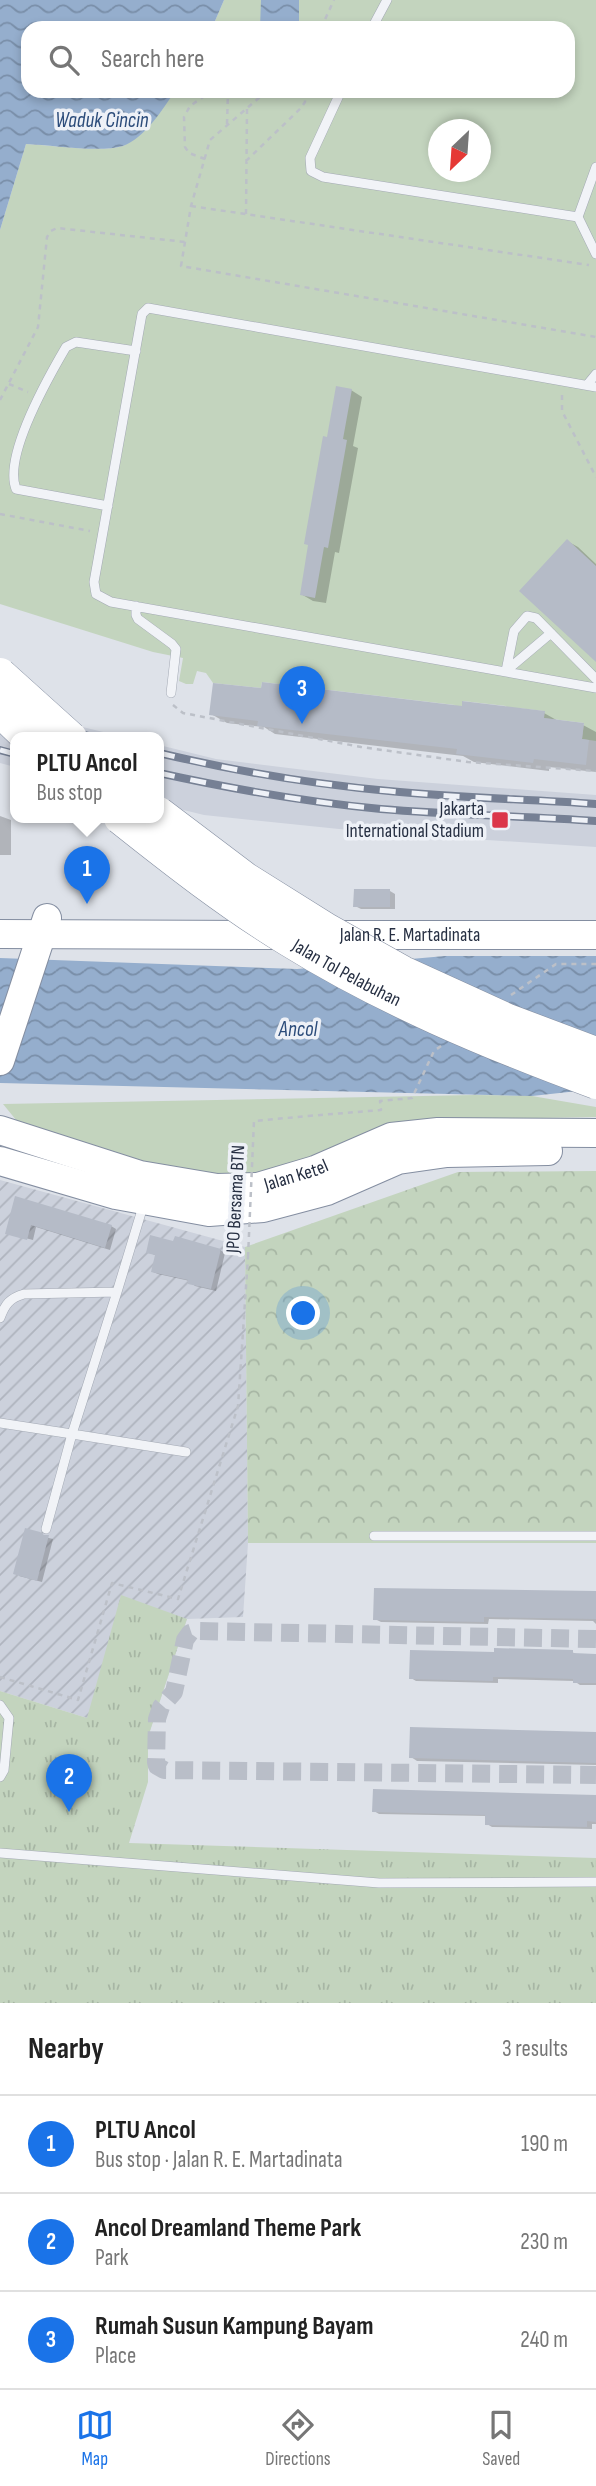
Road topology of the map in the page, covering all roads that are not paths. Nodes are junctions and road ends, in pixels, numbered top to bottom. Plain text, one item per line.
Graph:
1 (387, 0) edge
2 (376, 21) edge
3 (338, 98) edge
4 (596, 167) edge
5 (578, 218) junction
6 (596, 254) edge
7 (136, 351) junction
8 (596, 374) edge
9 (592, 386) edge
10 (108, 506) junction
11 (136, 606) junction
12 (551, 633) junction
13 (506, 671) junction
14 (0, 674) edge
15 (596, 679) edge
16 (596, 688) edge
17 (171, 693) road end
18 (0, 711) edge
19 (22, 732) edge
20 (64, 732) edge
21 (164, 817) edge
22 (126, 823) edge
23 (2, 934) edge
24 (42, 934) junction
25 (596, 935) edge
26 (596, 1052) edge
27 (0, 1061) edge
28 (596, 1083) edge
29 (0, 1130) edge
30 (596, 1133) edge
31 (596, 1150) edge
32 (0, 1161) edge
33 (174, 1194) junction
34 (144, 1201) junction
35 (117, 1292) junction
36 (0, 1318) edge
37 (0, 1423) edge
38 (72, 1434) junction
39 (186, 1452) dead end
40 (46, 1529) dead end
41 (374, 1536) dead end
42 (596, 1536) edge
43 (0, 1705) edge
44 (0, 1777) edge
45 (0, 1853) edge
46 (596, 1882) edge

1 - 2 lane
3 - 5 lane
4 - 5 lane
5 - 6 lane
7 - 9 lane
7 - 10 lane
7 - 10 lane
8 - 9 lane
10 - 11 lane
11 - 13 lane
11 - 17 lane
12 - 13 lane
12 - 13 lane
12 - 15 lane
13 - 16 lane
14 - 20 highway, bridge
18 - 19 highway, bridge
21 - 26 highway, Jalan Tol Pelabuhan, bridge
22 - 28 highway, Jalan Tol Pelabuhan, bridge
23 - 24 highway, Jalan R. E. Martadinata
24 - 25 highway, Jalan R. E. Martadinata
24 - 27 highway
29 - 33 highway, Jalan Ketel
30 - 33 highway, Jalan Ketel
31 - 33 highway, Jalan Ketel
32 - 34 highway, Jalan Ketel
33 - 34 highway, Jalan Ketel
34 - 35 lane
35 - 36 lane
35 - 38 lane
37 - 38 lane
38 - 39 lane
38 - 40 lane
41 - 42 lane
43 - 44 lane
45 - 46 lane

